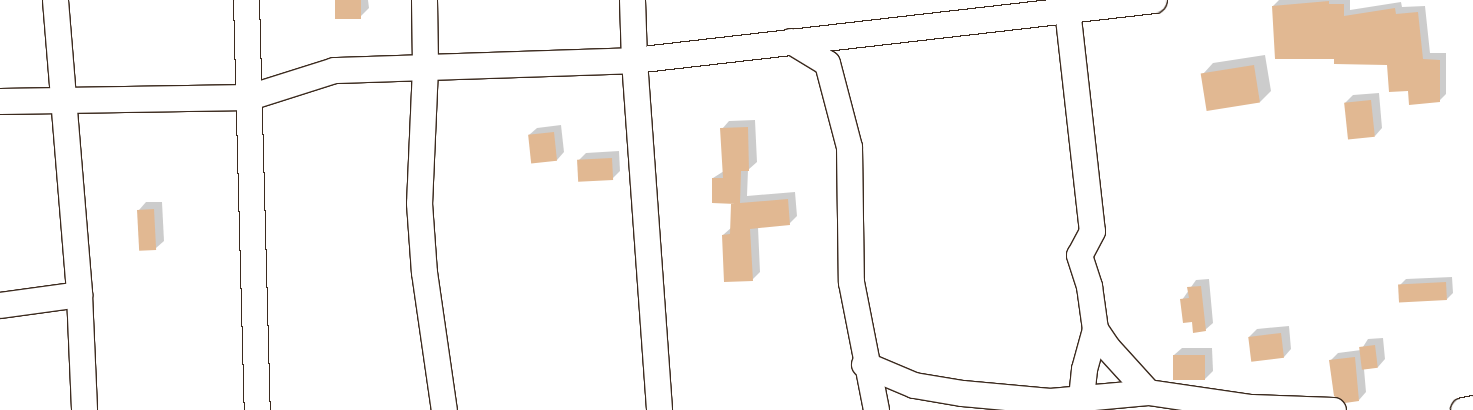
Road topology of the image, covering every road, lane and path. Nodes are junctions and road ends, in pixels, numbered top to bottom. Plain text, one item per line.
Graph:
1 (55, 0) edge
2 (246, 0) edge
3 (424, 0) edge
4 (632, 0) edge
5 (1154, 0) edge
6 (1067, 4) edge
7 (792, 41) junction
8 (634, 60) junction
9 (425, 67) junction
10 (249, 97) junction
11 (0, 101) edge
12 (64, 102) junction
13 (79, 294) junction
14 (0, 305) edge
15 (1096, 329) junction
16 (864, 364) junction
17 (1148, 392) junction
18 (1081, 400) junction
19 (1473, 408) edge
20 (84, 410) edge
21 (257, 410) edge
22 (444, 410) edge
23 (659, 410) edge
24 (876, 410) edge
25 (1333, 410) edge
26 (1463, 410) edge

1 - 12 street
2 - 10 street
3 - 9 street
4 - 8 street
5 - 6 street
6 - 7 street
6 - 15 street
7 - 8 street
7 - 16 street
8 - 9 street
8 - 23 street
9 - 10 street
9 - 22 street
10 - 12 street
10 - 21 street
11 - 12 street
12 - 13 street
13 - 14 street
13 - 20 street
15 - 17 street
15 - 18 street
16 - 18 street
16 - 24 street
17 - 18 street
17 - 25 street
19 - 26 street

